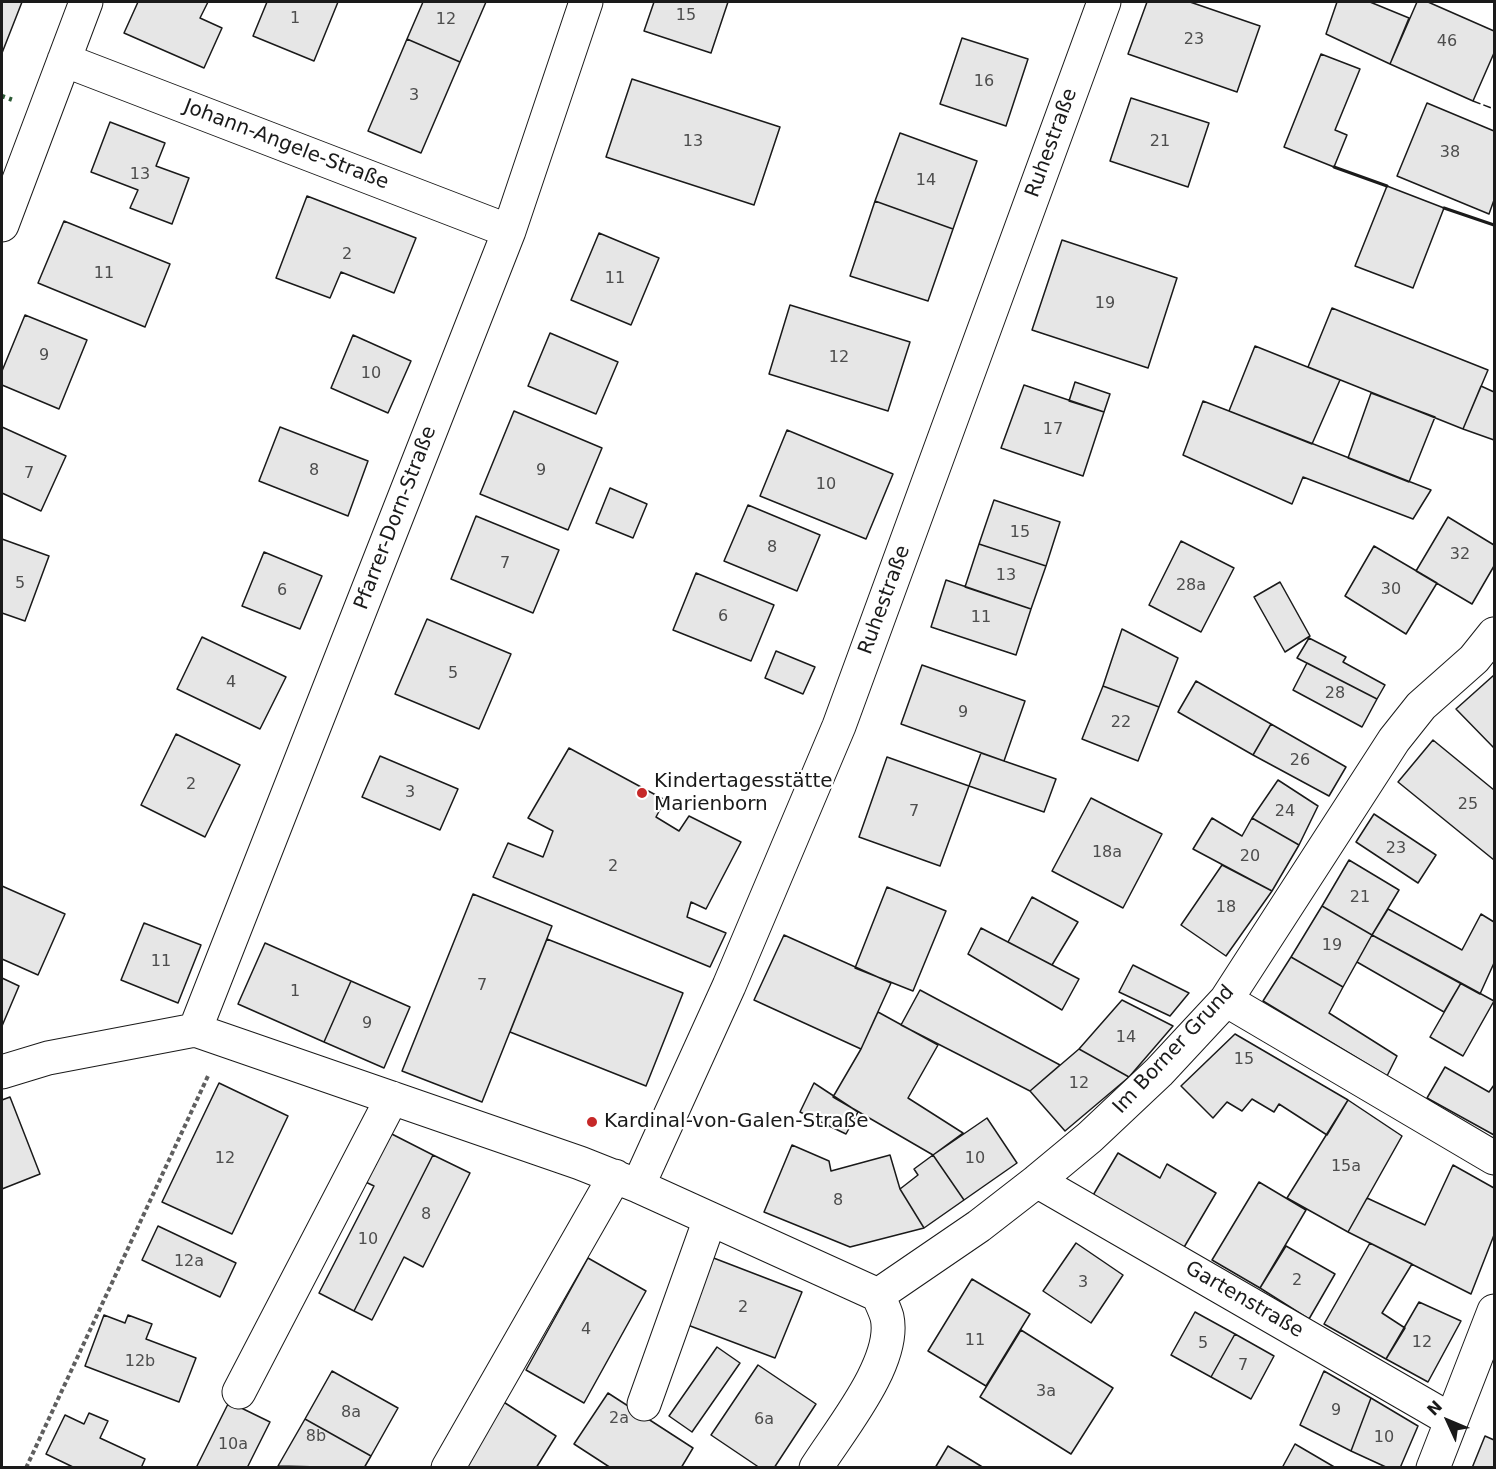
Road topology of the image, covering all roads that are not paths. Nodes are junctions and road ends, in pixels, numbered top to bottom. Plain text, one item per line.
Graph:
1 (86, 2) edge
2 (586, 2) edge
3 (1104, 2) edge
4 (64, 60) junction
5 (2, 225) edge
6 (509, 231) junction
7 (1494, 634) edge
8 (1226, 999) junction
9 (210, 1035) junction
10 (2, 1072) edge
11 (392, 1098) junction
12 (1494, 1158) edge
13 (626, 1181) junction
14 (1037, 1181) junction
15 (710, 1219) junction
16 (878, 1295) junction
17 (1494, 1311) edge
18 (239, 1392) dead end
19 (644, 1404) dead end
20 (1451, 1420) junction
21 (448, 1467) edge
22 (816, 1467) edge
23 (1433, 1467) edge

1 - 4 street
2 - 6 street, Pfarrer-Dorn-Straße
3 - 13 street, Ruhestraße
4 - 5 street
4 - 6 street, Johann-Angele-Straße
6 - 9 street, Pfarrer-Dorn-Straße
7 - 8 street, Im Borner Grund
8 - 12 street
8 - 14 street, Im Borner Grund
9 - 10 street
9 - 11 street
11 - 13 street
11 - 18 street
13 - 15 street
13 - 21 street, Ruhestraße
14 - 16 street, Im Borner Grund
14 - 20 street, Gartenstraße
15 - 16 street
15 - 19 street
16 - 22 street
17 - 20 street
20 - 23 street

